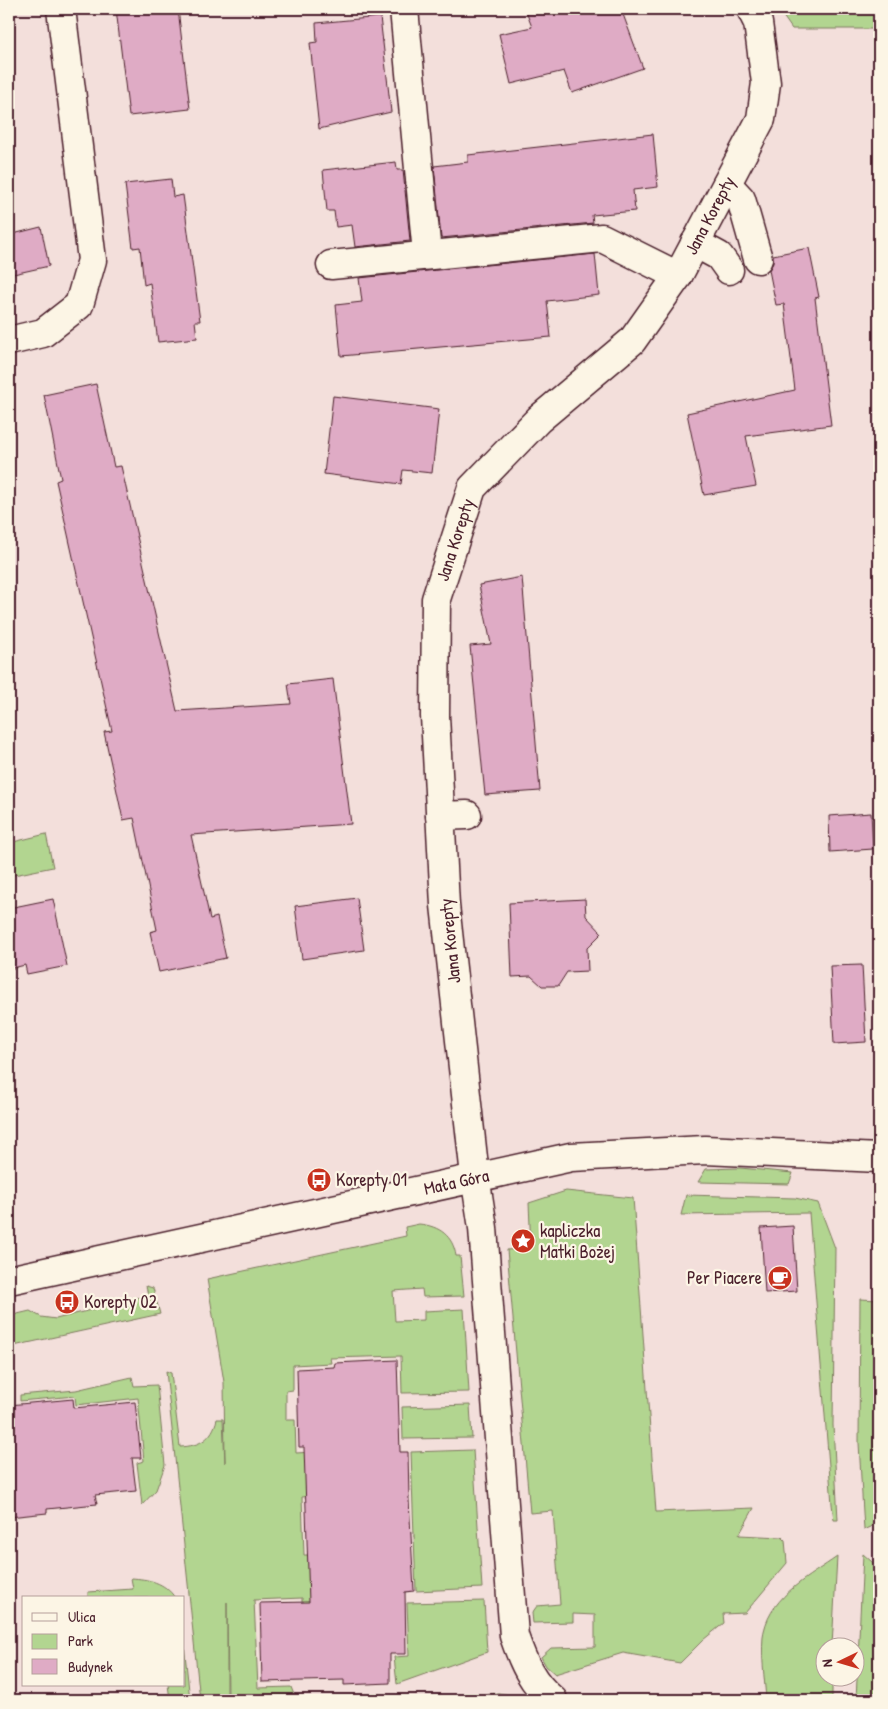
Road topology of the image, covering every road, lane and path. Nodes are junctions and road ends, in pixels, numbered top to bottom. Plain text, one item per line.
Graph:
1 (61, 9) edge
2 (404, 9) edge
3 (751, 9) edge
4 (727, 184) junction
5 (696, 243) junction
6 (427, 254) junction
7 (758, 259) dead end
8 (331, 265) dead end
9 (729, 270) dead end
10 (678, 276) junction
11 (9, 341) edge
12 (467, 815) dead end
13 (440, 816) junction
14 (879, 1158) edge
15 (475, 1176) junction
16 (9, 1280) edge
17 (553, 1700) edge

1 - 11 street
2 - 6 street
3 - 4 street, Jana Korepty
4 - 5 street, Jana Korepty
4 - 7 street
5 - 9 street
5 - 10 street, Jana Korepty
6 - 8 street
6 - 10 street
10 - 13 street, Jana Korepty
12 - 13 street
13 - 15 street, Jana Korepty
14 - 15 street, Mała Góra
15 - 16 street, Mała Góra
15 - 17 street, Jana Korepty

